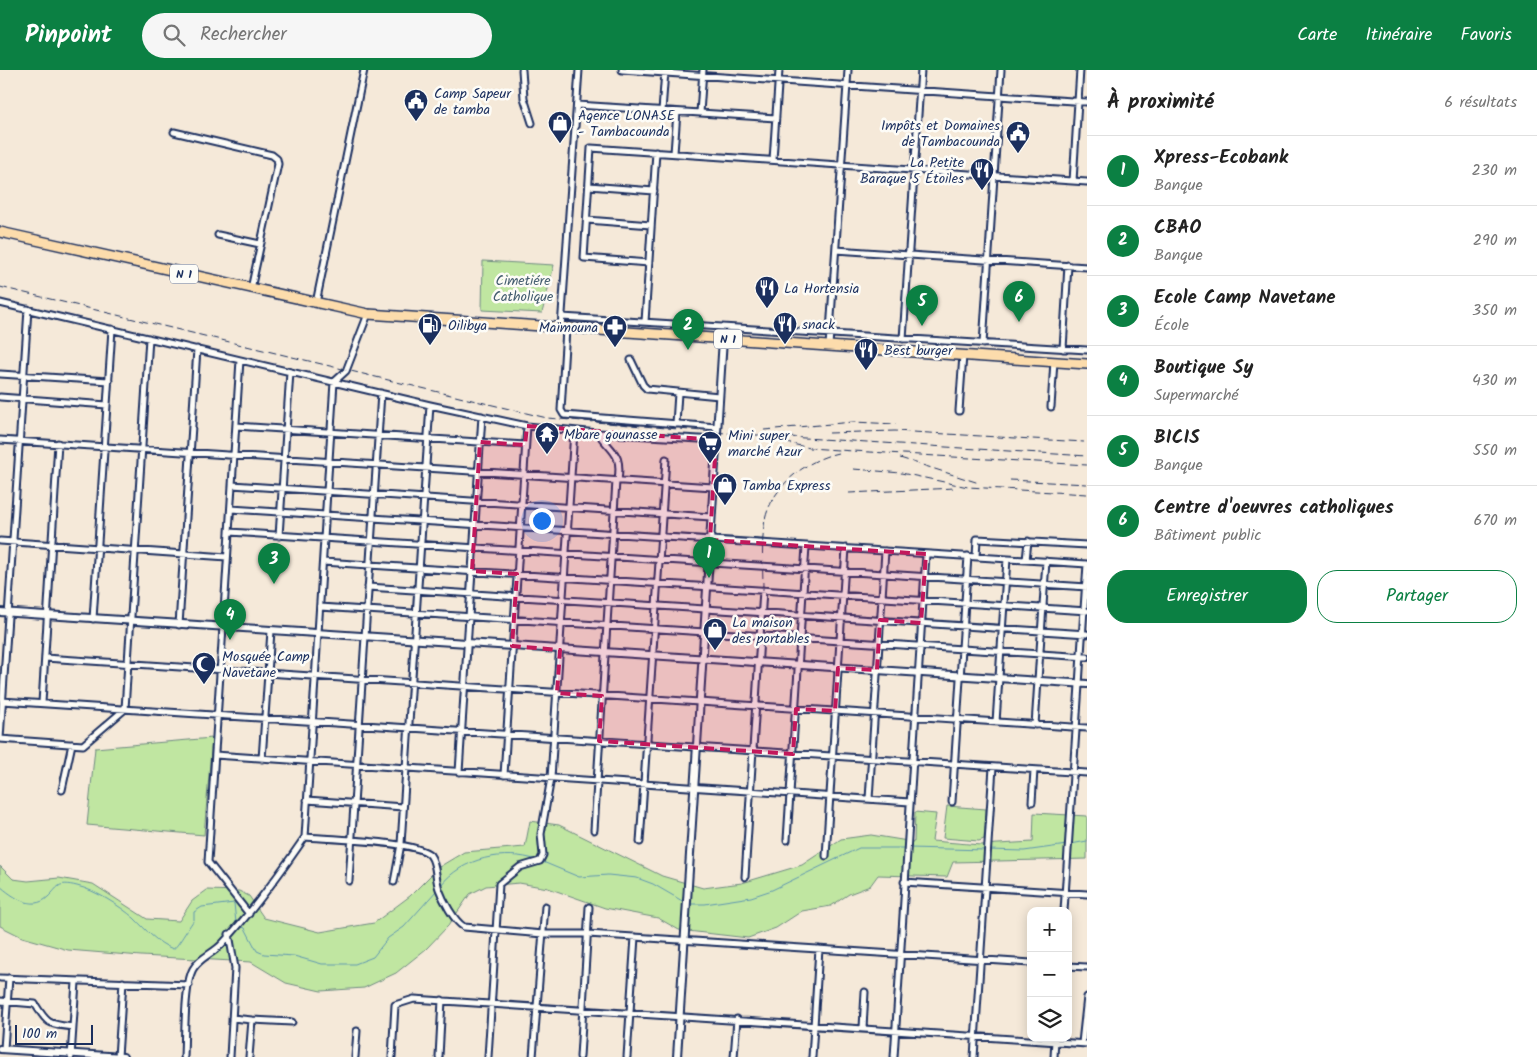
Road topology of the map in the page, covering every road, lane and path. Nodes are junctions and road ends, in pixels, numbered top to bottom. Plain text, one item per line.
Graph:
1 (364, 70) edge
2 (522, 70) edge
3 (579, 70) edge
4 (622, 70) edge
5 (779, 70) edge
6 (848, 70) edge
7 (921, 70) edge
8 (1001, 70) edge
9 (1080, 70) edge
10 (665, 71) edge
11 (703, 73) edge
12 (778, 81) junction
13 (846, 85) junction
14 (920, 90) junction
15 (999, 96) junction
16 (1078, 101) junction
17 (1087, 102) edge
18 (577, 105) junction
19 (662, 111) junction
20 (676, 112) junction
21 (700, 113) junction
22 (776, 118) junction
23 (532, 123) dead end
24 (174, 132) dead end
25 (656, 152) junction
26 (674, 154) junction
27 (773, 160) junction
28 (841, 165) junction
29 (914, 170) junction
30 (994, 175) junction
31 (1073, 181) junction
32 (1087, 182) edge
33 (589, 186) junction
34 (654, 191) junction
35 (587, 220) junction
36 (651, 225) junction
37 (0, 232) edge
38 (218, 235) dead end
39 (260, 244) junction
40 (836, 250) junction
41 (909, 255) junction
42 (988, 260) junction
43 (649, 263) junction
44 (1068, 265) junction
45 (1087, 267) edge
46 (251, 289) junction
47 (0, 303) edge
48 (316, 304) junction
49 (28, 309) junction
50 (368, 314) junction
51 (562, 317) junction
52 (645, 322) junction
53 (563, 328) junction
54 (112, 329) junction
55 (830, 334) junction
56 (149, 338) junction
57 (723, 339) junction
58 (903, 339) junction
59 (983, 344) junction
60 (829, 346) junction
61 (197, 349) junction
62 (1063, 349) junction
63 (1087, 350) edge
64 (963, 355) junction
65 (240, 360) junction
66 (631, 360) dead end
67 (1054, 361) junction
68 (1087, 364) edge
69 (290, 372) junction
70 (0, 374) edge
71 (24, 374) junction
72 (109, 381) junction
73 (334, 382) junction
74 (381, 393) junction
75 (678, 393) junction
76 (719, 396) junction
77 (0, 397) edge
78 (22, 398) junction
79 (107, 405) junction
80 (430, 405) junction
81 (1051, 407) dead end
82 (959, 411) dead end
83 (482, 416) junction
84 (676, 424) junction
85 (236, 426) junction
86 (527, 426) junction
87 (717, 428) junction
88 (286, 429) junction
89 (574, 431) junction
90 (331, 432) junction
91 (598, 433) junction
92 (378, 435) junction
93 (427, 439) junction
94 (0, 440) edge
95 (716, 440) junction
96 (19, 441) junction
97 (480, 442) junction
98 (58, 443) junction
99 (525, 445) junction
100 (104, 446) junction
101 (142, 449) junction
102 (190, 452) junction
103 (234, 455) junction
104 (284, 459) junction
105 (666, 459) dead end
106 (329, 462) junction
107 (376, 465) junction
108 (425, 468) junction
109 (478, 472) junction
110 (524, 475) junction
111 (571, 478) junction
112 (617, 481) junction
113 (663, 484) junction
114 (232, 485) junction
115 (713, 487) junction
116 (282, 488) junction
117 (327, 491) junction
118 (374, 495) junction
119 (424, 498) junction
120 (476, 501) junction
121 (522, 504) junction
122 (569, 508) junction
123 (231, 509) junction
124 (614, 511) junction
125 (281, 512) junction
126 (661, 514) junction
127 (326, 515) junction
128 (711, 517) junction
129 (372, 518) junction
130 (422, 521) junction
131 (475, 525) junction
132 (520, 528) junction
133 (567, 531) junction
134 (229, 532) junction
135 (613, 534) junction
136 (280, 536) junction
137 (660, 537) junction
138 (324, 538) junction
139 (710, 540) junction
140 (0, 541) edge
141 (371, 541) junction
142 (13, 542) junction
143 (1028, 542) junction
144 (420, 544) junction
145 (52, 545) junction
146 (1087, 545) edge
147 (806, 546) junction
148 (98, 548) junction
149 (473, 548) junction
150 (846, 548) junction
151 (135, 550) junction
152 (518, 551) junction
153 (885, 551) junction
154 (183, 554) junction
155 (566, 554) junction
156 (926, 554) junction
157 (968, 556) junction
158 (228, 557) junction
159 (611, 557) junction
160 (976, 557) junction
161 (1006, 559) junction
162 (658, 560) junction
163 (1026, 560) junction
164 (1046, 561) junction
165 (322, 562) junction
166 (708, 563) junction
167 (1087, 564) edge
168 (370, 565) junction
169 (419, 568) junction
170 (805, 569) junction
171 (472, 571) junction
172 (844, 571) junction
173 (517, 574) junction
174 (883, 574) junction
175 (924, 576) junction
176 (564, 577) junction
177 (966, 579) junction
178 (610, 580) junction
179 (1005, 582) junction
180 (657, 583) junction
181 (1044, 584) junction
182 (707, 586) junction
183 (368, 587) junction
184 (1086, 587) edge
185 (763, 590) junction
186 (418, 591) junction
187 (803, 593) junction
188 (470, 594) junction
189 (843, 595) junction
190 (516, 597) junction
191 (882, 598) junction
192 (563, 600) junction
193 (923, 600) junction
194 (608, 603) junction
195 (965, 603) junction
196 (655, 606) junction
197 (1003, 606) junction
198 (320, 607) junction
199 (1043, 608) junction
200 (705, 609) junction
201 (366, 610) junction
202 (1085, 611) edge
203 (0, 612) edge
204 (8, 613) junction
205 (762, 613) junction
206 (416, 614) junction
207 (802, 615) junction
208 (47, 616) junction
209 (469, 617) junction
210 (842, 618) junction
211 (93, 619) junction
212 (514, 620) junction
213 (880, 620) junction
214 (132, 622) junction
215 (561, 623) junction
216 (921, 623) junction
217 (179, 625) junction
218 (607, 626) junction
219 (964, 626) junction
220 (223, 628) junction
221 (1002, 628) junction
222 (654, 629) junction
223 (271, 631) junction
224 (1041, 631) junction
225 (704, 632) junction
226 (318, 634) junction
227 (1085, 634) edge
228 (760, 636) junction
229 (365, 637) junction
230 (800, 639) junction
231 (414, 640) junction
232 (840, 641) junction
233 (467, 644) junction
234 (879, 644) junction
235 (512, 646) junction
236 (920, 646) junction
237 (962, 649) junction
238 (560, 650) junction
239 (605, 652) junction
240 (1000, 652) junction
241 (1040, 654) junction
242 (652, 656) junction
243 (3, 657) edge
244 (1084, 657) edge
245 (44, 658) junction
246 (702, 659) junction
247 (758, 662) junction
248 (128, 664) junction
249 (799, 665) junction
250 (838, 668) junction
251 (220, 670) junction
252 (877, 670) junction
253 (268, 673) junction
254 (919, 673) junction
255 (315, 676) junction
256 (960, 676) junction
257 (999, 678) junction
258 (362, 680) junction
259 (1038, 680) junction
260 (412, 683) junction
261 (1079, 683) junction
262 (1087, 684) edge
263 (464, 686) junction
264 (510, 689) junction
265 (557, 693) junction
266 (602, 696) junction
267 (649, 699) junction
268 (2, 701) junction
269 (699, 702) junction
270 (42, 703) junction
271 (756, 706) junction
272 (125, 709) junction
273 (796, 709) junction
274 (835, 711) junction
275 (874, 714) junction
276 (217, 715) junction
277 (915, 717) junction
278 (265, 718) junction
279 (958, 720) junction
280 (312, 722) junction
281 (996, 722) junction
282 (359, 725) junction
283 (1035, 725) junction
284 (408, 728) junction
285 (1076, 728) junction
286 (1087, 728) edge
287 (461, 732) junction
288 (507, 734) junction
289 (554, 738) junction
290 (0, 739) edge
291 (600, 741) junction
292 (72, 744) junction
293 (646, 744) junction
294 (696, 747) junction
295 (753, 751) junction
296 (793, 754) junction
297 (214, 756) junction
298 (832, 756) junction
299 (262, 759) junction
300 (871, 759) junction
301 (310, 762) junction
302 (912, 762) junction
303 (356, 765) junction
304 (955, 765) junction
305 (993, 767) junction
306 (406, 768) junction
307 (1034, 770) junction
308 (459, 772) junction
309 (1073, 772) junction
310 (1087, 774) edge
311 (504, 775) junction
312 (551, 778) junction
313 (597, 781) junction
314 (644, 784) junction
315 (694, 788) junction
316 (62, 790) dead end
317 (750, 791) junction
318 (790, 794) junction
319 (830, 797) junction
320 (869, 799) junction
321 (307, 800) junction
322 (910, 802) junction
323 (952, 802) dead end
324 (1032, 802) dead end
325 (354, 803) junction
326 (403, 807) junction
327 (594, 830) dead end
328 (305, 837) junction
329 (352, 840) junction
330 (787, 840) dead end
331 (640, 842) dead end
332 (401, 844) junction
333 (826, 856) dead end
334 (744, 877) dead end
335 (349, 881) dead end
336 (394, 882) dead end
337 (904, 882) junction
338 (985, 887) junction
339 (1065, 893) junction
340 (1087, 894) edge
341 (545, 906) dead end
342 (589, 907) dead end
343 (1064, 907) edge
344 (249, 914) junction
345 (496, 931) junction
346 (229, 934) junction
347 (543, 934) junction
348 (588, 934) junction
349 (634, 937) junction
350 (684, 940) junction
351 (819, 949) junction
352 (900, 954) junction
353 (981, 960) junction
354 (1027, 963) edge
355 (1072, 966) edge
356 (1087, 967) edge
357 (0, 978) edge
358 (9, 978) junction
359 (76, 982) junction
360 (123, 982) junction
361 (189, 985) junction
362 (865, 992) dead end
363 (1087, 997) edge
364 (442, 1000) junction
365 (0, 1001) edge
366 (7, 1002) junction
367 (491, 1003) junction
368 (537, 1006) junction
369 (583, 1009) junction
370 (630, 1012) junction
371 (680, 1016) junction
372 (232, 1018) junction
373 (737, 1019) junction
374 (252, 1020) junction
375 (292, 1022) dead end
376 (814, 1024) junction
377 (73, 1027) junction
378 (863, 1028) junction
379 (895, 1030) junction
380 (357, 1031) dead end
381 (976, 1036) junction
382 (1027, 1039) edge
383 (1055, 1042) edge
384 (1072, 1042) edge
385 (1085, 1043) edge
386 (2, 1049) edge
387 (17, 1053) edge
388 (71, 1055) edge
389 (118, 1057) edge
390 (123, 1057) edge
391 (184, 1057) edge
392 (230, 1057) edge
393 (249, 1057) edge
394 (355, 1057) edge
395 (392, 1057) edge
396 (439, 1057) edge
397 (488, 1057) edge
398 (533, 1057) edge
399 (580, 1057) edge
400 (627, 1057) edge
401 (677, 1057) edge
402 (734, 1057) edge
403 (812, 1057) edge
404 (894, 1057) edge
405 (974, 1057) edge
406 (1054, 1057) edge

1 - 48 street
2 - 23 street
3 - 18 street
4 - 10 street
5 - 12 street
6 - 13 street
7 - 14 street
8 - 15 street
9 - 16 street
10 - 11 street
10 - 19 street
11 - 12 street
11 - 21 street
12 - 13 street
12 - 22 street
13 - 14 street
13 - 28 street
14 - 15 street
14 - 29 street
15 - 16 street
15 - 30 street
16 - 17 street
16 - 31 street
18 - 19 street
18 - 51 street
19 - 20 street
20 - 21 street
20 - 26 street
21 - 22 street
22 - 27 street
24 - 39 street
25 - 26 street
25 - 33 street
25 - 34 street
26 - 27 street
27 - 28 street
28 - 29 street
28 - 40 street
29 - 30 street
29 - 41 street
30 - 31 street
30 - 42 street
31 - 32 street
33 - 34 street
33 - 35 street
34 - 36 street
35 - 36 street
35 - 43 street
36 - 43 street
37 - 46 highway, N 1
38 - 39 street
39 - 46 street
40 - 41 street
40 - 55 street
41 - 42 street
41 - 58 street
42 - 44 street
42 - 59 street
43 - 52 street
44 - 45 street
44 - 62 street
46 - 48 highway, N 1
47 - 49 street
48 - 50 highway, N 1
49 - 54 street
49 - 71 street
50 - 53 highway, N 1
50 - 73 street
51 - 52 street
51 - 53 street
52 - 55 street
53 - 57 highway, N 1
53 - 84 street
54 - 56 street
54 - 72 street
55 - 58 street
55 - 60 street
56 - 61 street
56 - 101 street
57 - 60 highway, N 1
57 - 76 street
58 - 59 street
59 - 62 street
60 - 64 highway, N 1
61 - 65 street
61 - 102 street
62 - 63 street
64 - 67 highway, N 1
64 - 82 street
65 - 69 street
65 - 85 street
66 - 75 street
67 - 68 highway, N 1
67 - 81 street
69 - 73 street
69 - 88 street
70 - 71 street
71 - 72 street
71 - 78 street
72 - 79 street
73 - 74 street
73 - 90 street
74 - 80 street
74 - 92 street
75 - 76 street
75 - 84 street
76 - 87 street
77 - 78 street
78 - 79 street
78 - 96 street
79 - 100 street
80 - 83 street
80 - 93 street
83 - 86 street
83 - 97 street
84 - 87 street
85 - 88 street
85 - 103 street
86 - 89 street
86 - 99 street
87 - 95 street
88 - 90 street
88 - 104 street
89 - 91 street
89 - 111 street
90 - 92 street
90 - 106 street
91 - 95 street
91 - 112 street
92 - 93 street
92 - 107 street
93 - 97 street
93 - 108 street
94 - 96 street
95 - 115 street
96 - 98 street
96 - 142 street
97 - 99 street
97 - 109 street
98 - 100 street
98 - 145 street
99 - 110 street
100 - 101 street
100 - 148 street
101 - 102 street
101 - 151 street
102 - 103 street
102 - 154 street
103 - 104 street
103 - 114 street
104 - 106 street
104 - 116 street
105 - 113 street
106 - 107 street
106 - 117 street
107 - 108 street
107 - 118 street
108 - 109 street
108 - 119 street
109 - 110 street
109 - 120 street
110 - 111 street
110 - 121 street
111 - 112 street
111 - 122 street
112 - 113 street
112 - 124 street
113 - 115 street
113 - 126 street
114 - 116 street
114 - 123 street
115 - 128 street
116 - 117 street
116 - 125 street
117 - 118 street
117 - 127 street
118 - 119 street
118 - 129 street
119 - 120 street
119 - 130 street
120 - 121 street
120 - 131 street
121 - 122 street
121 - 132 street
122 - 124 street
122 - 133 street
123 - 125 street
123 - 134 street
124 - 126 street
124 - 135 street
125 - 127 street
125 - 136 street
126 - 128 street
126 - 137 street
127 - 129 street
127 - 138 street
128 - 139 street
129 - 130 street
129 - 141 street
130 - 131 street
130 - 144 street
131 - 132 street
131 - 149 street
132 - 133 street
132 - 152 street
133 - 135 street
133 - 155 street
134 - 136 street
134 - 158 street
135 - 137 street
135 - 159 street
136 - 138 street
137 - 139 street
137 - 162 street
138 - 141 street
138 - 165 street
139 - 147 street
139 - 166 street
140 - 142 street
141 - 144 street
141 - 168 street
142 - 145 street
142 - 204 street
143 - 146 street
143 - 160 street
143 - 163 street
144 - 149 street
144 - 169 street
145 - 148 street
145 - 208 street
147 - 150 street
147 - 170 street
148 - 151 street
148 - 211 street
149 - 152 street
149 - 171 street
150 - 153 street
150 - 172 street
151 - 154 street
151 - 214 street
152 - 155 street
152 - 173 street
153 - 156 street
153 - 174 street
154 - 158 street
154 - 217 street
155 - 159 street
155 - 176 street
156 - 157 street
156 - 175 street
157 - 160 street
157 - 177 street
158 - 220 street
159 - 162 street
159 - 178 street
160 - 161 street
161 - 163 street
161 - 179 street
162 - 166 street
162 - 180 street
163 - 164 street
164 - 167 street
164 - 181 street
165 - 168 street
165 - 198 street
166 - 170 street
166 - 182 street
167 - 184 street
168 - 169 street
168 - 183 street
169 - 171 street
169 - 186 street
170 - 172 street
170 - 187 street
171 - 173 street
171 - 188 street
172 - 174 street
172 - 189 street
173 - 176 street
173 - 190 street
174 - 175 street
174 - 191 street
175 - 177 street
175 - 193 street
176 - 178 street
176 - 192 street
177 - 179 street
177 - 195 street
178 - 180 street
178 - 194 street
179 - 181 street
179 - 197 street
180 - 182 street
180 - 196 street
181 - 184 street
181 - 199 street
182 - 185 street
182 - 200 street
183 - 186 street
183 - 201 street
184 - 202 street
185 - 187 street
185 - 205 street
186 - 188 street
186 - 206 street
187 - 189 street
187 - 207 street
188 - 190 street
188 - 209 street
189 - 191 street
189 - 210 street
190 - 192 street
190 - 212 street
191 - 193 street
191 - 213 street
192 - 194 street
192 - 215 street
193 - 195 street
193 - 216 street
194 - 196 street
194 - 218 street
195 - 197 street
195 - 219 street
196 - 200 street
196 - 222 street
197 - 199 street
197 - 221 street
198 - 201 street
198 - 226 street
199 - 202 street
199 - 224 street
200 - 205 street
200 - 225 street
201 - 206 street
201 - 229 street
202 - 227 street
203 - 204 street
204 - 208 street
204 - 243 street
205 - 207 street
205 - 228 street
206 - 209 street
206 - 231 street
207 - 210 street
207 - 230 street
208 - 211 street
208 - 245 street
209 - 212 street
209 - 233 street
210 - 213 street
210 - 232 street
211 - 214 street
212 - 215 street
212 - 235 street
213 - 216 street
213 - 234 street
214 - 217 street
214 - 248 street
215 - 218 street
215 - 238 street
216 - 219 street
216 - 236 street
217 - 220 street
218 - 222 street
218 - 239 street
219 - 221 street
219 - 237 street
220 - 223 street
220 - 251 street
221 - 224 street
221 - 240 street
222 - 225 street
222 - 242 street
223 - 226 street
223 - 253 street
224 - 227 street
224 - 241 street
225 - 228 street
225 - 246 street
226 - 229 street
226 - 255 street
227 - 244 street
228 - 230 street
228 - 247 street
229 - 231 street
229 - 258 street
230 - 232 street
230 - 249 street
231 - 233 street
231 - 260 street
232 - 234 street
232 - 250 street
233 - 235 street
233 - 263 street
234 - 236 street
234 - 252 street
235 - 238 street
235 - 264 street
236 - 237 street
236 - 254 street
237 - 240 street
237 - 256 street
238 - 239 street
238 - 265 street
239 - 242 street
239 - 266 street
240 - 241 street
240 - 257 street
241 - 244 street
241 - 259 street
242 - 246 street
242 - 267 street
243 - 268 street
244 - 261 street
245 - 248 street
245 - 270 street
246 - 247 street
246 - 269 street
247 - 249 street
247 - 271 street
248 - 251 street
248 - 272 street
249 - 250 street
249 - 273 street
250 - 252 street
250 - 274 street
251 - 253 street
251 - 276 street
252 - 254 street
252 - 275 street
253 - 255 street
253 - 278 street
254 - 256 street
254 - 277 street
255 - 258 street
255 - 280 street
256 - 257 street
256 - 279 street
257 - 259 street
257 - 281 street
258 - 260 street
258 - 282 street
259 - 261 street
259 - 283 street
260 - 263 street
260 - 284 street
261 - 262 street
261 - 285 street
263 - 264 street
263 - 287 street
264 - 265 street
264 - 288 street
265 - 266 street
265 - 289 street
266 - 267 street
266 - 291 street
267 - 269 street
267 - 293 street
268 - 270 street
268 - 290 street
269 - 271 street
269 - 294 street
270 - 272 street
271 - 273 street
271 - 295 street
272 - 276 street
272 - 292 street
273 - 274 street
273 - 296 street
274 - 275 street
274 - 298 street
275 - 277 street
275 - 300 street
276 - 278 street
276 - 297 street
277 - 279 street
277 - 302 street
278 - 280 street
278 - 299 street
279 - 281 street
279 - 304 street
280 - 282 street
280 - 301 street
281 - 283 street
282 - 284 street
282 - 303 street
283 - 285 street
284 - 287 street
284 - 306 street
285 - 286 street
285 - 309 street
287 - 288 street
287 - 308 street
288 - 289 street
288 - 311 street
289 - 291 street
289 - 312 street
290 - 292 street
291 - 293 street
291 - 313 street
292 - 316 street
293 - 294 street
293 - 314 street
294 - 295 street
294 - 315 street
295 - 296 street
295 - 317 street
296 - 298 street
296 - 318 street
297 - 299 street
297 - 344 street
298 - 300 street
298 - 319 street
299 - 301 street
300 - 302 street
300 - 320 street
301 - 303 street
301 - 321 street
302 - 304 street
302 - 322 street
303 - 306 street
303 - 325 street
304 - 305 street
304 - 323 street
305 - 307 street
305 - 338 street
306 - 308 street
306 - 326 street
307 - 309 street
307 - 324 street
308 - 311 street
309 - 310 street
309 - 339 street
311 - 312 street
312 - 313 street
312 - 345 street
313 - 314 street
313 - 327 street
314 - 315 street
314 - 331 street
315 - 317 street
315 - 350 street
317 - 318 street
317 - 334 street
318 - 319 street
318 - 330 street
319 - 320 street
319 - 333 street
320 - 322 street
321 - 325 street
321 - 328 street
322 - 337 street
325 - 326 street
325 - 329 street
326 - 332 street
328 - 329 street
328 - 344 street
329 - 332 street
329 - 335 street
332 - 336 street
332 - 345 street
337 - 338 street
337 - 352 street
338 - 339 street
338 - 353 street
339 - 340 street
339 - 343 street
341 - 347 street
342 - 348 street
344 - 346 street
345 - 347 street
345 - 367 street
346 - 361 street
346 - 372 street
347 - 348 street
347 - 368 street
348 - 349 street
348 - 369 street
349 - 350 street
349 - 370 street
350 - 351 street
350 - 371 street
351 - 352 street
351 - 376 street
352 - 353 street
352 - 379 street
353 - 354 street
353 - 381 street
355 - 356 street
357 - 358 street
358 - 359 street
358 - 366 street
359 - 360 street
359 - 377 street
360 - 361 street
360 - 389 street
361 - 391 street
362 - 378 street
363 - 385 street
364 - 367 street
364 - 395 street
364 - 396 street
365 - 366 street
366 - 377 street
366 - 386 street
367 - 368 street
367 - 397 street
368 - 369 street
368 - 398 street
369 - 370 street
369 - 399 street
370 - 371 street
370 - 400 street
371 - 373 street
371 - 401 street
372 - 374 street
372 - 392 street
373 - 376 street
373 - 402 street
374 - 375 street
374 - 393 street
376 - 378 street
376 - 403 street
377 - 388 street
378 - 379 street
379 - 381 street
379 - 404 street
380 - 394 street
381 - 382 street
381 - 405 street
383 - 406 street
384 - 385 street
386 - 387 street
387 - 388 street
388 - 389 street
389 - 390 street

